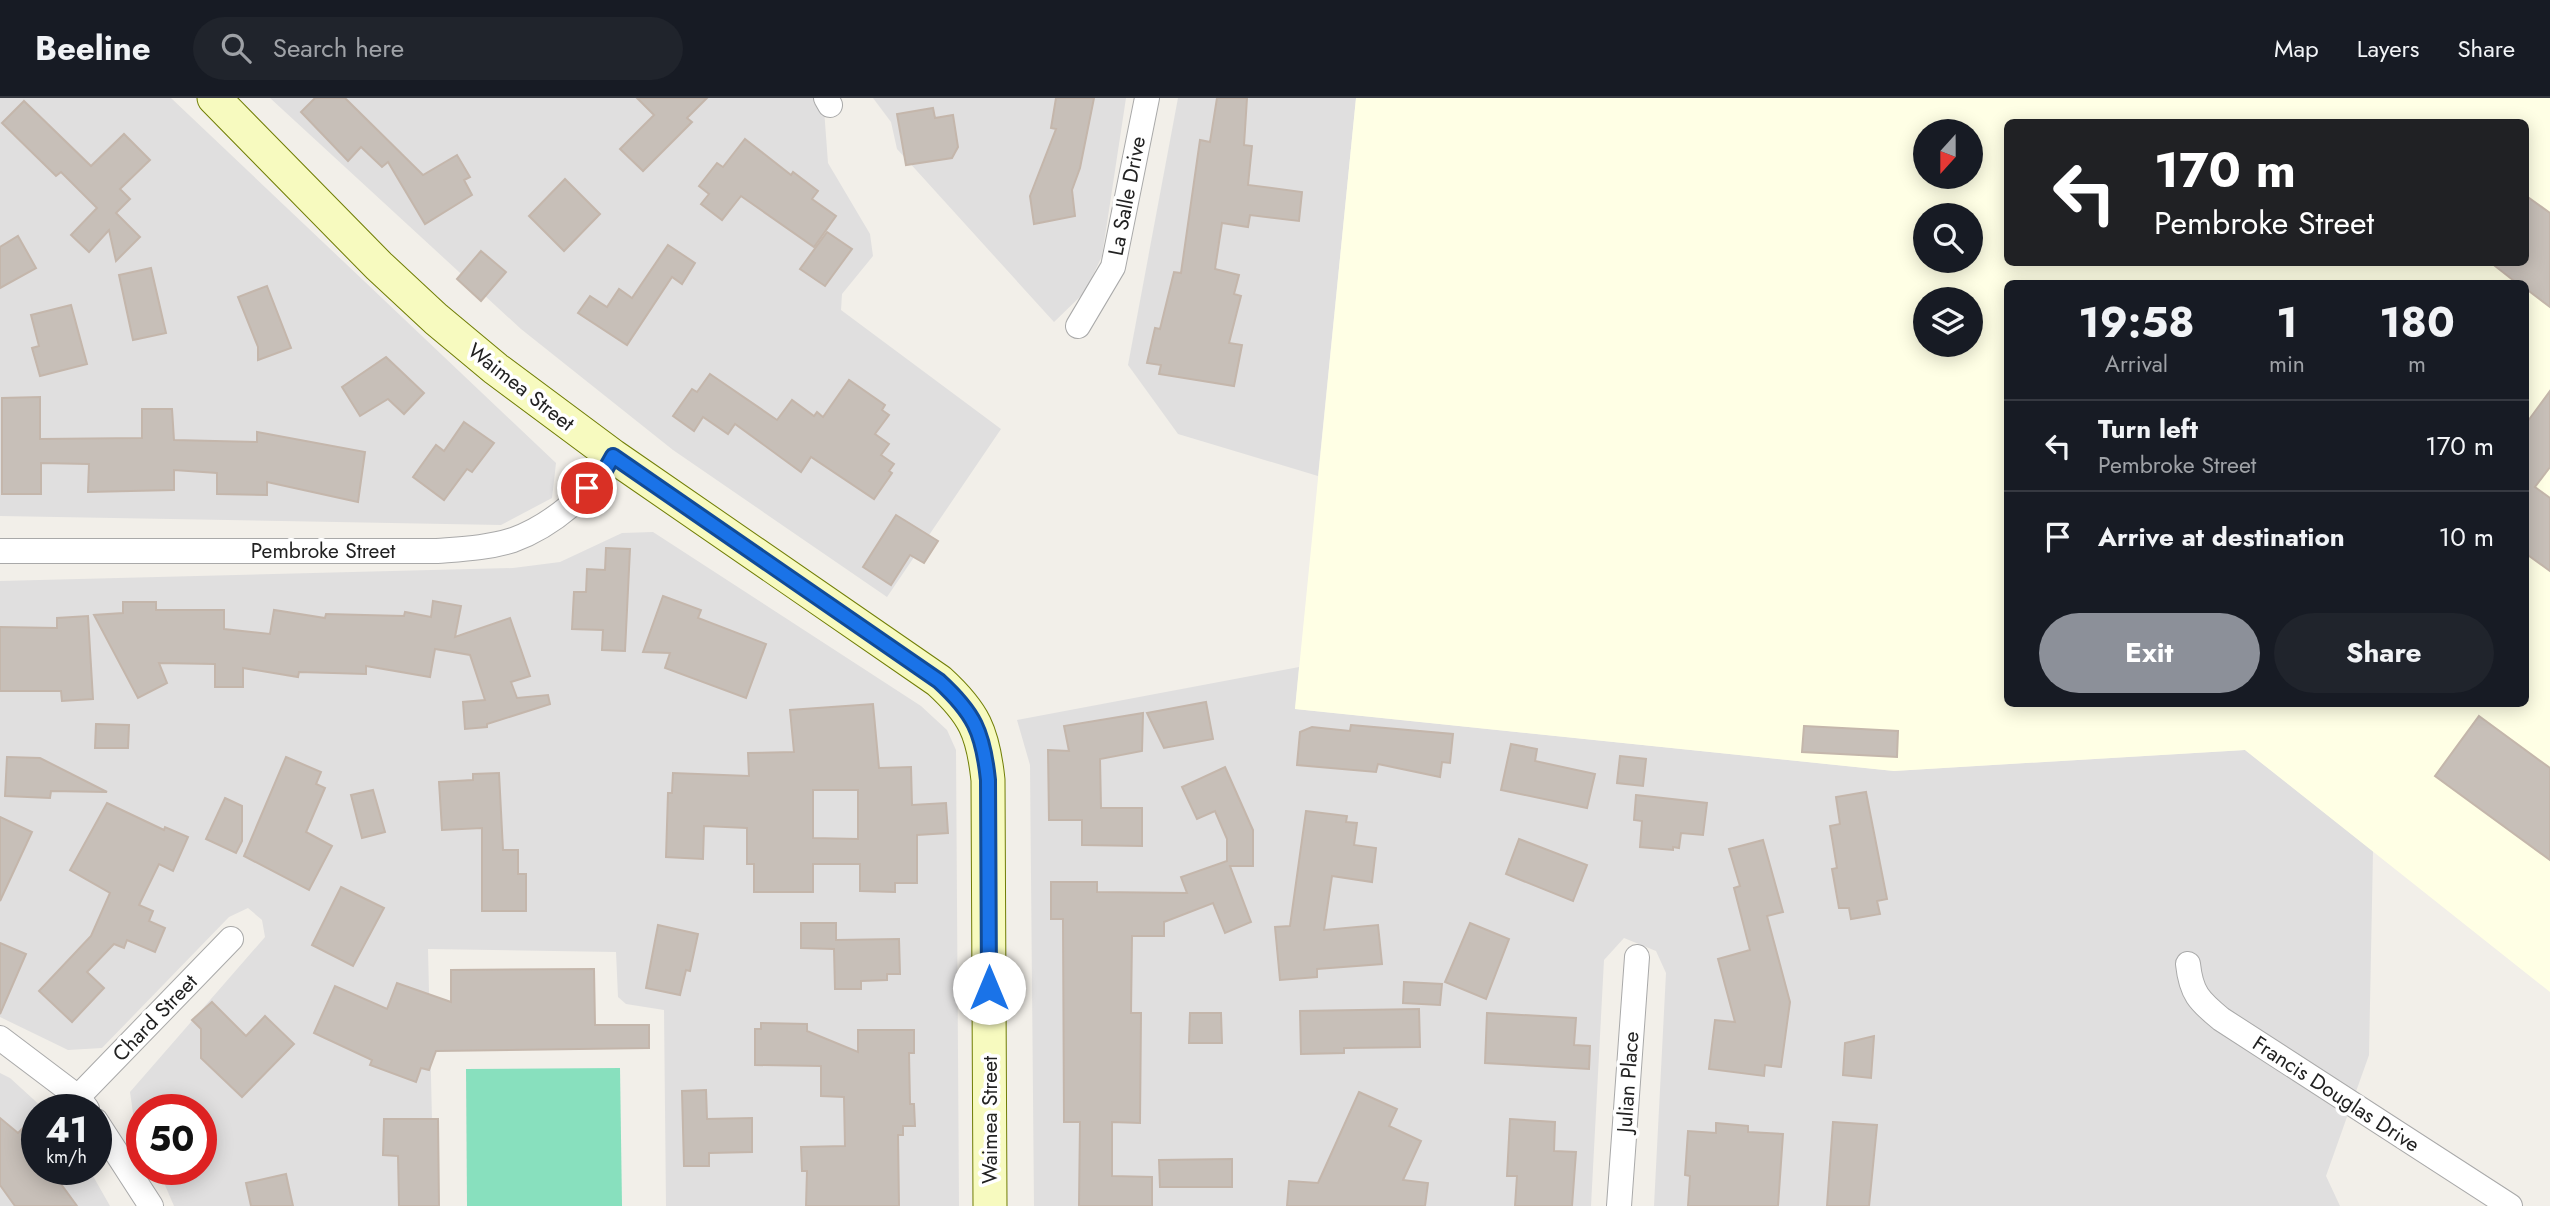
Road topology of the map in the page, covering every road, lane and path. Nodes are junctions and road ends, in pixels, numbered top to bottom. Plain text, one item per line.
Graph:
1 (214, 98) edge
2 (1147, 98) edge
3 (1078, 326) dead end
4 (613, 456) junction
5 (0, 551) edge
6 (231, 939) dead end
7 (1637, 957) dead end
8 (2188, 964) dead end
9 (0, 1038) edge
10 (72, 1094) edge
11 (91, 1094) edge
12 (112, 1146) edge
13 (151, 1206) edge
14 (990, 1206) edge
15 (1619, 1206) edge
16 (2509, 1206) edge

1 - 4 main road, Waimea Street
2 - 3 street, La Salle Drive
4 - 5 street, Pembroke Street
4 - 14 main road, Waimea Street
6 - 11 street, Chard Street
7 - 15 street, Julian Place
8 - 16 street, Francis Douglas Drive
9 - 10 street
12 - 13 street

